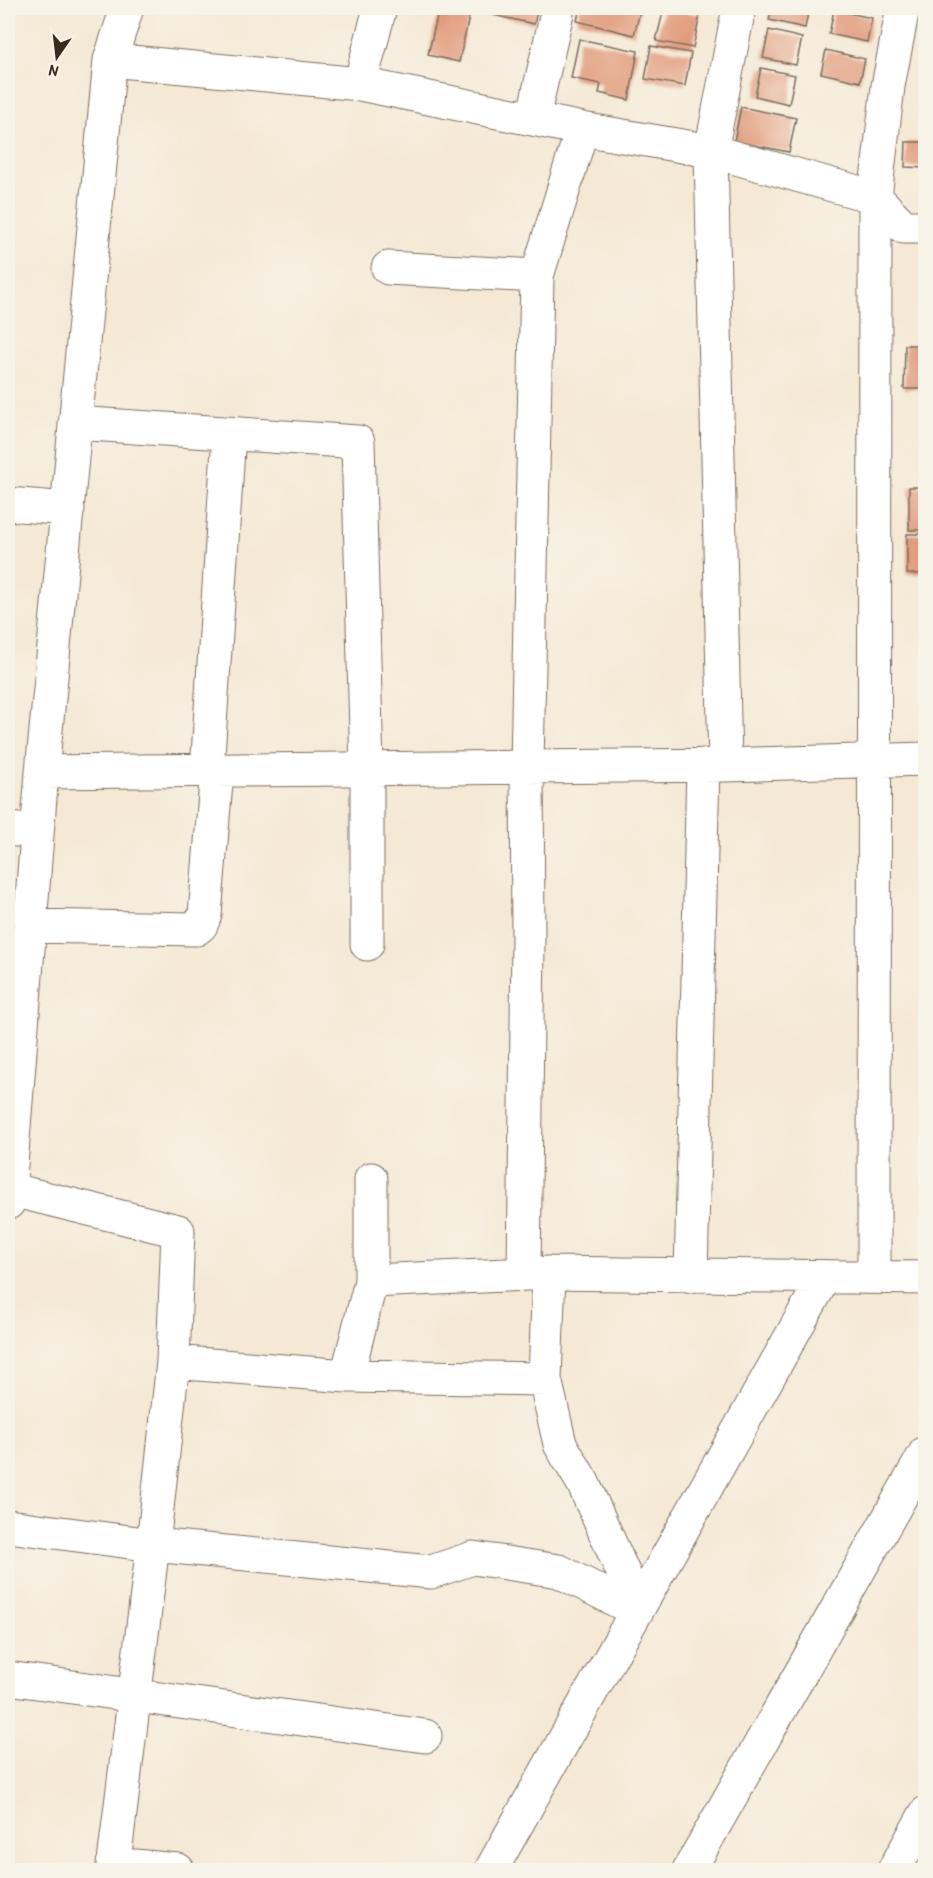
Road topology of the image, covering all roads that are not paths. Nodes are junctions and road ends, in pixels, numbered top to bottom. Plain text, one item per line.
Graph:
1 (127, 8) edge
2 (380, 8) edge
3 (558, 8) edge
4 (739, 8) edge
5 (903, 8) edge
6 (110, 60) junction
7 (360, 84) junction
8 (533, 118) junction
9 (582, 129) junction
10 (711, 151) junction
11 (876, 197) junction
12 (926, 227) edge
13 (388, 268) dead end
14 (537, 276) junction
15 (75, 423) junction
16 (229, 434) junction
17 (8, 504) edge
18 (68, 509) junction
19 (926, 759) edge
20 (875, 760) junction
21 (714, 765) junction
22 (527, 766) junction
23 (367, 769) junction
24 (212, 770) junction
25 (42, 772) junction
26 (22, 831) edge
27 (30, 926) junction
28 (367, 945) dead end
29 (15, 1006) edge
30 (371, 1179) dead end
31 (8, 1194) edge
32 (536, 1273) junction
33 (691, 1276) junction
34 (874, 1276) junction
35 (824, 1278) junction
36 (926, 1278) edge
37 (371, 1281) junction
38 (173, 1362) junction
39 (346, 1376) junction
40 (545, 1379) junction
41 (926, 1452) edge
42 (8, 1526) edge
43 (153, 1545) junction
44 (627, 1605) junction
45 (8, 1678) edge
46 (133, 1695) junction
47 (425, 1736) dead end
48 (926, 1813) edge
49 (113, 1867) edge
50 (178, 1870) edge
51 (491, 1870) edge
52 (689, 1870) edge
53 (894, 1870) edge

1 - 6 street
2 - 7 street
3 - 8 street
4 - 10 street
5 - 11 street
6 - 7 street
6 - 15 street
7 - 8 street
8 - 9 street
9 - 10 street
9 - 14 street
10 - 11 street
10 - 21 street
11 - 12 street
11 - 20 street
13 - 14 street
14 - 22 street
15 - 16 street
15 - 18 street
16 - 23 street
16 - 24 street
17 - 18 street
18 - 25 street
19 - 20 street
20 - 21 street
20 - 34 street
21 - 22 street
21 - 33 street
22 - 23 street
22 - 32 street
23 - 24 street
23 - 28 street
24 - 25 street
24 - 27 street
25 - 26 street
26 - 27 street
27 - 29 street
29 - 31 street
30 - 37 street
31 - 38 street
32 - 33 street
32 - 37 street
32 - 40 street
33 - 35 street
34 - 35 street
34 - 36 street
35 - 44 street
37 - 39 street
38 - 39 street
38 - 43 street
39 - 40 street
40 - 44 street
41 - 52 street
42 - 43 street
43 - 44 street
43 - 46 street
44 - 51 street
45 - 46 street
46 - 47 street
46 - 49 street
48 - 53 street
49 - 50 street

